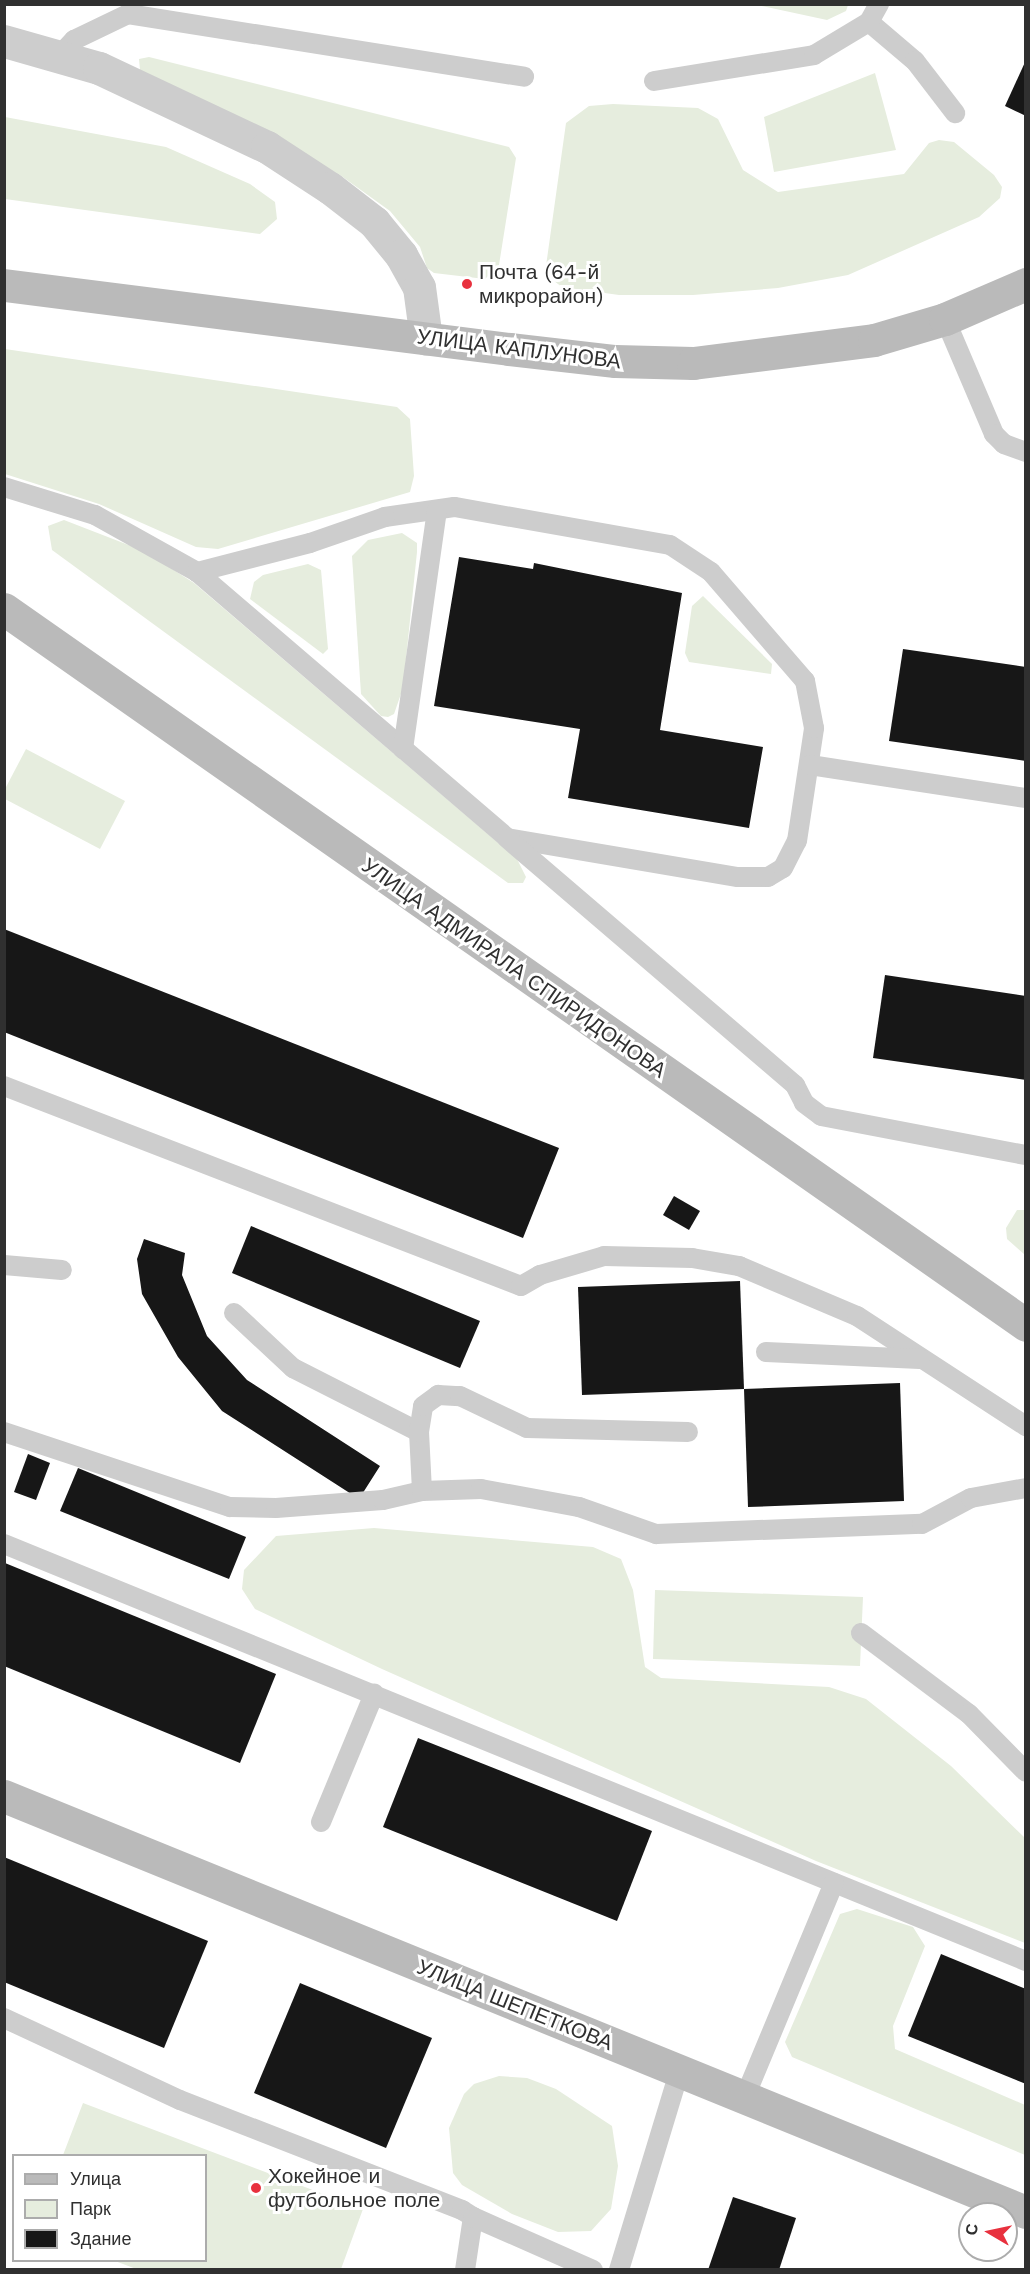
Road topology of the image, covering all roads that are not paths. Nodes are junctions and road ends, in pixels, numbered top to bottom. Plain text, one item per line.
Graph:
1 (879, 4) edge
2 (869, 22) junction
3 (4, 41) edge
4 (60, 54) junction
5 (524, 77) dead end
6 (654, 81) dead end
7 (955, 113) dead end
8 (1026, 284) edge
9 (4, 285) edge
10 (945, 319) junction
11 (426, 339) junction
12 (1026, 452) edge
13 (4, 487) edge
14 (437, 510) junction
15 (197, 572) junction
16 (4, 609) edge
17 (403, 749) junction
18 (810, 765) junction
19 (1026, 798) edge
20 (507, 838) junction
21 (4, 1086) edge
22 (1026, 1155) edge
23 (4, 1265) edge
24 (62, 1270) dead end
25 (234, 1313) dead end
26 (1026, 1325) edge
27 (766, 1352) dead end
28 (920, 1359) junction
29 (1026, 1426) edge
30 (4, 1432) edge
31 (419, 1432) junction
32 (688, 1432) dead end
33 (1026, 1488) edge
34 (422, 1491) junction
35 (4, 1544) edge
36 (861, 1634) dead end
37 (374, 1694) junction
38 (1026, 1772) edge
39 (4, 1796) edge
40 (321, 1822) dead end
41 (834, 1883) junction
42 (1026, 1960) edge
43 (4, 2018) edge
44 (679, 2073) junction
45 (744, 2099) junction
46 (1026, 2212) edge
47 (473, 2217) junction
48 (465, 2270) edge
49 (592, 2270) edge
50 (619, 2270) edge

1 - 2 lane
2 - 6 lane
2 - 7 lane
3 - 4 street
4 - 5 lane
4 - 11 street
8 - 10 main road, УЛИЦА КАПЛУНОВА
9 - 11 main road, УЛИЦА КАПЛУНОВА
10 - 11 main road, УЛИЦА КАПЛУНОВА
10 - 12 lane
13 - 15 lane
14 - 15 lane
14 - 17 lane
14 - 18 lane
15 - 17 lane
16 - 26 main road, УЛИЦА АДМИРАЛА СПИРИДОНОВА
17 - 20 lane
18 - 19 lane
18 - 20 lane
20 - 22 lane
21 - 28 lane
23 - 24 lane
25 - 31 lane
27 - 28 lane
28 - 29 lane
30 - 34 lane
31 - 32 lane
31 - 34 lane
33 - 34 lane
35 - 37 lane
36 - 38 lane
37 - 40 lane
37 - 41 lane
39 - 44 main road, УЛИЦА ШЕПЕТКОВА
41 - 42 lane
41 - 45 lane
43 - 47 lane
44 - 45 main road, УЛИЦА ШЕПЕТКОВА
44 - 50 lane
45 - 46 main road, УЛИЦА ШЕПЕТКОВА
47 - 48 lane
47 - 49 lane

